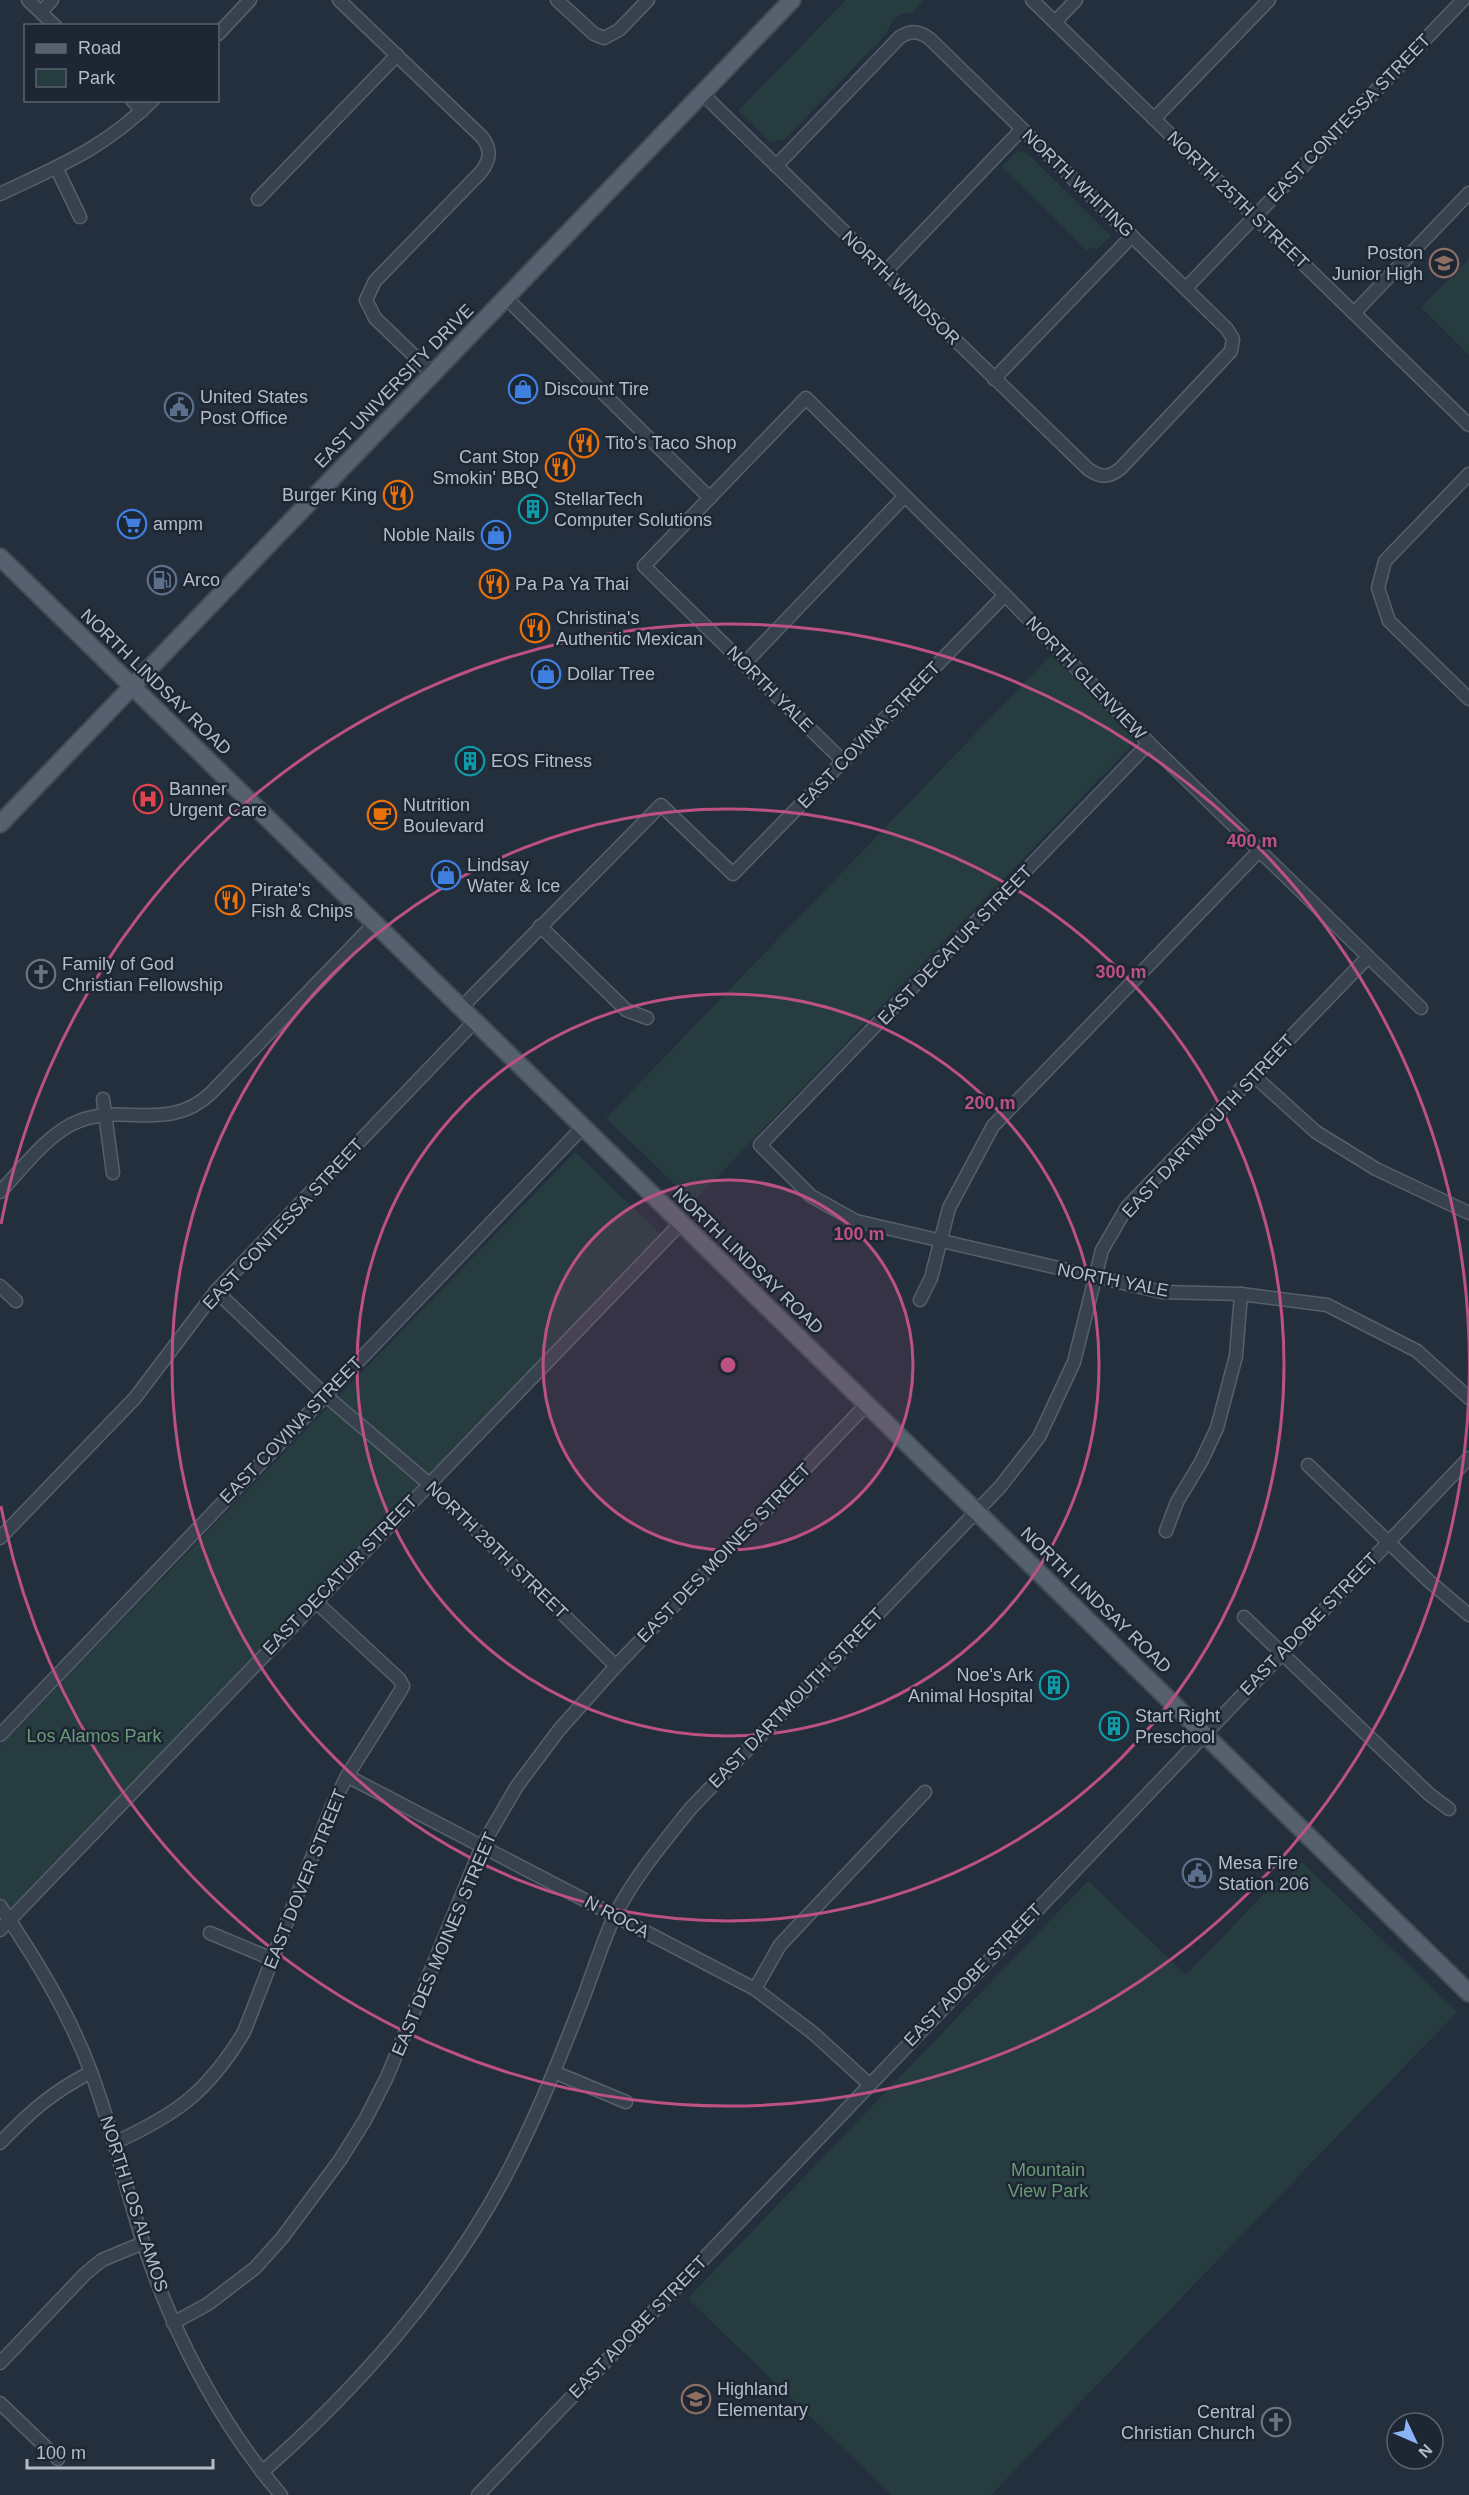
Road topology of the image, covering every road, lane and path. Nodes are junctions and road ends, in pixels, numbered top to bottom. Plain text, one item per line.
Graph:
1 (28, 0) edge
2 (52, 0) edge
3 (250, 0) edge
4 (339, 0) edge
5 (557, 0) edge
6 (648, 0) edge
7 (792, 0) edge
8 (1032, 0) edge
9 (1076, 0) edge
10 (1269, 0) edge
11 (1463, 0) edge
12 (41, 12) junction
13 (1055, 22) junction
14 (53, 24) edge
15 (219, 33) edge
16 (397, 55) junction
17 (702, 93) junction
18 (134, 102) edge
19 (151, 102) edge
20 (142, 111) junction
21 (1154, 119) junction
22 (1023, 129) junction
23 (776, 166) junction
24 (57, 169) junction
25 (1469, 193) edge
26 (0, 194) edge
27 (258, 199) dead end
28 (1255, 216) junction
29 (80, 217) dead end
30 (1132, 236) junction
31 (885, 272) junction
32 (1186, 288) junction
33 (506, 298) junction
34 (1354, 313) junction
35 (433, 374) junction
36 (994, 379) junction
37 (1469, 425) edge
38 (1469, 474) edge
39 (1104, 477) joint
40 (905, 496) junction
41 (710, 498) junction
42 (0, 557) edge
43 (1005, 595) junction
44 (744, 663) junction
45 (132, 686) junction
46 (1469, 699) edge
47 (1149, 743) junction
48 (844, 762) junction
49 (0, 824) edge
50 (1259, 851) junction
51 (375, 923) junction
52 (540, 926) junction
53 (1368, 957) junction
54 (461, 1008) junction
55 (1421, 1008) dead end
56 (647, 1018) dead end
57 (475, 1022) junction
58 (1254, 1076) junction
59 (103, 1099) dead end
60 (106, 1116) junction
61 (583, 1127) junction
62 (760, 1145) joint
63 (113, 1173) dead end
64 (0, 1192) edge
65 (1469, 1213) edge
66 (682, 1222) junction
67 (940, 1242) junction
68 (1095, 1278) junction
69 (0, 1286) edge
70 (216, 1291) junction
71 (1241, 1294) junction
72 (920, 1300) dead end
73 (16, 1301) dead end
74 (326, 1395) junction
75 (1469, 1398) edge
76 (867, 1404) junction
77 (1469, 1458) edge
78 (1308, 1465) dead end
79 (428, 1483) junction
80 (976, 1510) junction
81 (1166, 1531) dead end
82 (0, 1538) edge
83 (1388, 1541) junction
84 (315, 1601) junction
85 (1469, 1615) edge
86 (1244, 1617) dead end
87 (1281, 1653) junction
88 (616, 1666) junction
89 (1204, 1733) junction
90 (0, 1735) edge
91 (347, 1776) junction
92 (925, 1792) dead end
93 (1449, 1809) dead end
94 (482, 1846) junction
95 (0, 1906) edge
96 (615, 1916) junction
97 (10, 1920) junction
98 (0, 1930) edge
99 (210, 1934) dead end
100 (272, 1959) junction
101 (755, 1989) junction
102 (1469, 1993) edge
103 (91, 2072) junction
104 (554, 2072) junction
105 (869, 2084) junction
106 (626, 2102) dead end
107 (0, 2143) edge
108 (114, 2143) junction
109 (143, 2243) junction
110 (173, 2323) junction
111 (0, 2363) edge
112 (0, 2403) edge
113 (58, 2459) dead end
114 (262, 2472) junction
115 (280, 2495) edge
116 (478, 2495) edge

1 - 12 street
2 - 12 street
3 - 15 street
4 - 16 street
5 - 6 street
7 - 17 main road, EAST UNIVERSITY DRIVE
8 - 13 street, NORTH 25TH STREET
9 - 13 street
10 - 21 street
11 - 28 street, EAST CONTESSA STREET
12 - 14 street
13 - 21 street, NORTH 25TH STREET
16 - 27 street
16 - 35 street
17 - 23 street, NORTH WINDSOR
17 - 33 main road, EAST UNIVERSITY DRIVE
18 - 20 street
19 - 20 street
20 - 24 street
21 - 28 street, NORTH 25TH STREET
22 - 23 street, NORTH WHITING
22 - 30 street, NORTH WHITING
22 - 31 street
23 - 31 street, NORTH WINDSOR
24 - 26 street
24 - 29 street
25 - 34 street
28 - 32 street, EAST CONTESSA STREET
28 - 34 street, NORTH 25TH STREET
30 - 32 street, NORTH WHITING
30 - 36 street
31 - 36 street, NORTH WINDSOR
32 - 39 street, NORTH WHITING
33 - 35 main road, EAST UNIVERSITY DRIVE
33 - 41 street
34 - 37 street, NORTH 25TH STREET
35 - 45 main road, EAST UNIVERSITY DRIVE
36 - 39 street, NORTH WINDSOR
38 - 46 street
40 - 41 street, NORTH GLENVIEW
40 - 43 street, NORTH GLENVIEW
40 - 44 street
41 - 44 street, NORTH YALE
42 - 45 main road, NORTH LINDSAY ROAD
43 - 47 street, NORTH GLENVIEW
43 - 48 street, EAST COVINA STREET
44 - 48 street, NORTH YALE
45 - 49 main road, EAST UNIVERSITY DRIVE
45 - 51 main road, NORTH LINDSAY ROAD
47 - 50 street, NORTH GLENVIEW
47 - 62 street, EAST DECATUR STREET
48 - 52 street, EAST COVINA STREET
50 - 53 street, NORTH GLENVIEW
50 - 67 street
51 - 54 main road, NORTH LINDSAY ROAD
51 - 60 street
52 - 54 street
52 - 56 street
53 - 55 street, NORTH GLENVIEW
53 - 58 street, EAST DARTMOUTH STREET
54 - 57 main road, NORTH LINDSAY ROAD
57 - 61 main road, NORTH LINDSAY ROAD
57 - 70 street, EAST CONTESSA STREET
58 - 65 street
58 - 68 street, EAST DARTMOUTH STREET
59 - 60 street
60 - 63 street
60 - 64 street
61 - 66 main road, NORTH LINDSAY ROAD
61 - 74 street, EAST COVINA STREET
62 - 67 street, NORTH YALE
66 - 76 main road, NORTH LINDSAY ROAD
66 - 79 street, EAST DECATUR STREET
67 - 68 street, NORTH YALE
67 - 72 street
68 - 71 street, NORTH YALE
68 - 80 street, EAST DARTMOUTH STREET
69 - 73 street
70 - 74 street, NORTH 29TH STREET
70 - 82 street, EAST CONTESSA STREET
71 - 75 street, NORTH YALE
71 - 81 street
74 - 79 street, NORTH 29TH STREET
74 - 90 street, EAST COVINA STREET
76 - 80 main road, NORTH LINDSAY ROAD
76 - 88 street, EAST DES MOINES STREET
77 - 83 street, EAST ADOBE STREET
78 - 83 street
79 - 84 street, EAST DECATUR STREET
79 - 88 street, NORTH 29TH STREET
80 - 89 main road, NORTH LINDSAY ROAD
80 - 96 street, EAST DARTMOUTH STREET
83 - 85 street
83 - 87 street, EAST ADOBE STREET
84 - 91 street, EAST DOVER STREET
84 - 97 street, EAST DECATUR STREET
86 - 87 street
87 - 89 street, EAST ADOBE STREET
87 - 93 street
88 - 94 street, EAST DES MOINES STREET
89 - 102 main road, NORTH LINDSAY ROAD
89 - 105 street, EAST ADOBE STREET
91 - 94 street, N ROCA
91 - 100 street, EAST DOVER STREET
92 - 101 street
94 - 96 street, N ROCA
94 - 110 street, EAST DES MOINES STREET
95 - 97 street, NORTH LOS ALAMOS
96 - 101 street, N ROCA
96 - 104 street, EAST DARTMOUTH STREET
97 - 98 street, EAST DECATUR STREET
97 - 103 street, NORTH LOS ALAMOS
99 - 100 street
100 - 108 street, EAST DOVER STREET
101 - 105 street, N ROCA
103 - 107 street
103 - 108 street, NORTH LOS ALAMOS
104 - 106 street
104 - 114 street, EAST DARTMOUTH STREET
105 - 116 street, EAST ADOBE STREET
108 - 109 street, NORTH LOS ALAMOS
109 - 110 street, NORTH LOS ALAMOS
109 - 111 street
110 - 114 street, NORTH LOS ALAMOS
112 - 113 street
114 - 115 street, NORTH LOS ALAMOS

